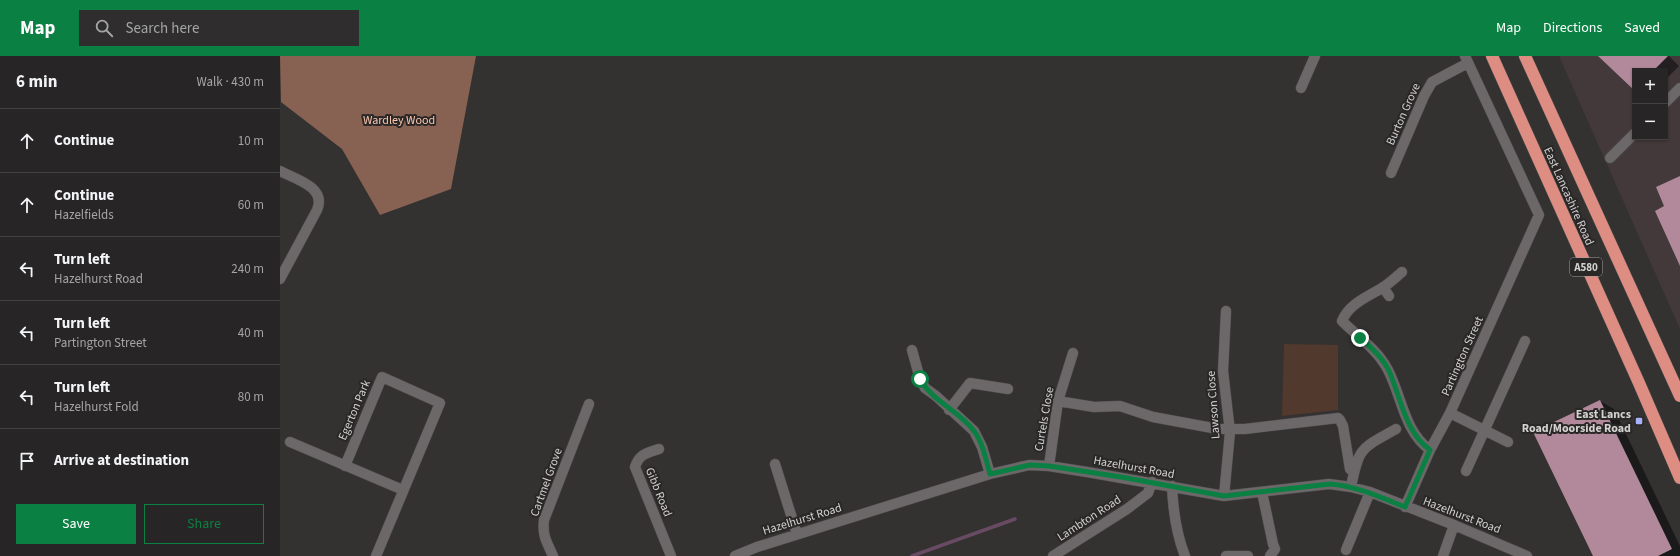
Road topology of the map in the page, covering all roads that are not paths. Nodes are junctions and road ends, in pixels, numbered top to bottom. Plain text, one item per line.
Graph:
1 (1315, 56) edge
2 (1492, 56) edge
3 (1525, 56) edge
4 (1467, 59) edge
5 (1301, 88) dead end
6 (1680, 88) edge
7 (1668, 100) edge
8 (1632, 136) edge
9 (1610, 158) dead end
10 (280, 171) edge
11 (1391, 173) dead end
12 (1402, 272) dead end
13 (280, 279) edge
14 (1383, 287) junction
15 (1389, 296) dead end
16 (1226, 311) dead end
17 (1525, 341) dead end
18 (912, 350) dead end
19 (1073, 353) dead end
20 (1008, 388) dead end
21 (1680, 396) edge
22 (1058, 401) junction
23 (589, 404) dead end
24 (949, 410) junction
25 (1450, 413) junction
26 (1230, 429) junction
27 (1396, 429) dead end
28 (1484, 430) junction
29 (290, 442) dead end
30 (1508, 442) dead end
31 (659, 449) dead end
32 (1430, 450) junction
33 (775, 464) dead end
34 (345, 466) junction
35 (1049, 466) junction
36 (1466, 471) dead end
37 (1354, 472) junction
38 (990, 474) junction
39 (1680, 478) edge
40 (1152, 482) junction
41 (1172, 486) junction
42 (1352, 487) junction
43 (403, 490) junction
44 (1262, 492) junction
45 (1370, 492) junction
46 (1224, 496) junction
47 (1405, 507) junction
48 (1454, 525) junction
49 (797, 534) junction
50 (1346, 550) dead end
51 (1273, 553) edge
52 (376, 556) edge
53 (553, 556) edge
54 (671, 556) edge
55 (735, 556) edge
56 (1053, 556) edge
57 (1185, 556) edge
58 (1226, 556) edge
59 (1248, 556) edge
60 (1443, 556) edge
61 (1528, 556) edge

1 - 5 street
2 - 39 highway, East Lancashire Road / A580
3 - 21 highway, East Lancashire Road / A580
4 - 11 street, Burton Grove
4 - 25 street, Partington Street
6 - 7 street
8 - 9 street
10 - 13 street
12 - 14 street
14 - 15 street
14 - 32 street
16 - 26 street, Lawson Close
17 - 28 street
18 - 24 street
19 - 22 street, Curtels Close
20 - 24 street
22 - 26 street
22 - 35 street, Curtels Close
23 - 53 street, Cartmel Grove
24 - 38 street
25 - 28 street
25 - 32 street, Partington Street
26 - 37 street
26 - 46 street, Lawson Close
27 - 37 street
28 - 30 street
28 - 36 street
29 - 34 street
31 - 54 street, Gibb Road
32 - 47 street, Partington Street
33 - 49 street
34 - 43 street
34 - 43 street, Egerton Park
35 - 38 street, Hazelhurst Road
35 - 40 street, Hazelhurst Road
37 - 42 street
38 - 49 street, Hazelhurst Road
40 - 41 street, Hazelhurst Road
40 - 56 street, Lambton Road
41 - 46 street, Hazelhurst Road
41 - 57 street
42 - 44 street, Hazelhurst Road
42 - 45 street, Hazelhurst Road
43 - 52 street, Egerton Park
44 - 46 street, Hazelhurst Road
44 - 51 street
45 - 47 street, Hazelhurst Road
45 - 50 street
47 - 48 street, Hazelhurst Road
48 - 60 street
48 - 61 street, Hazelhurst Road
49 - 55 street, Hazelhurst Road
58 - 59 street

